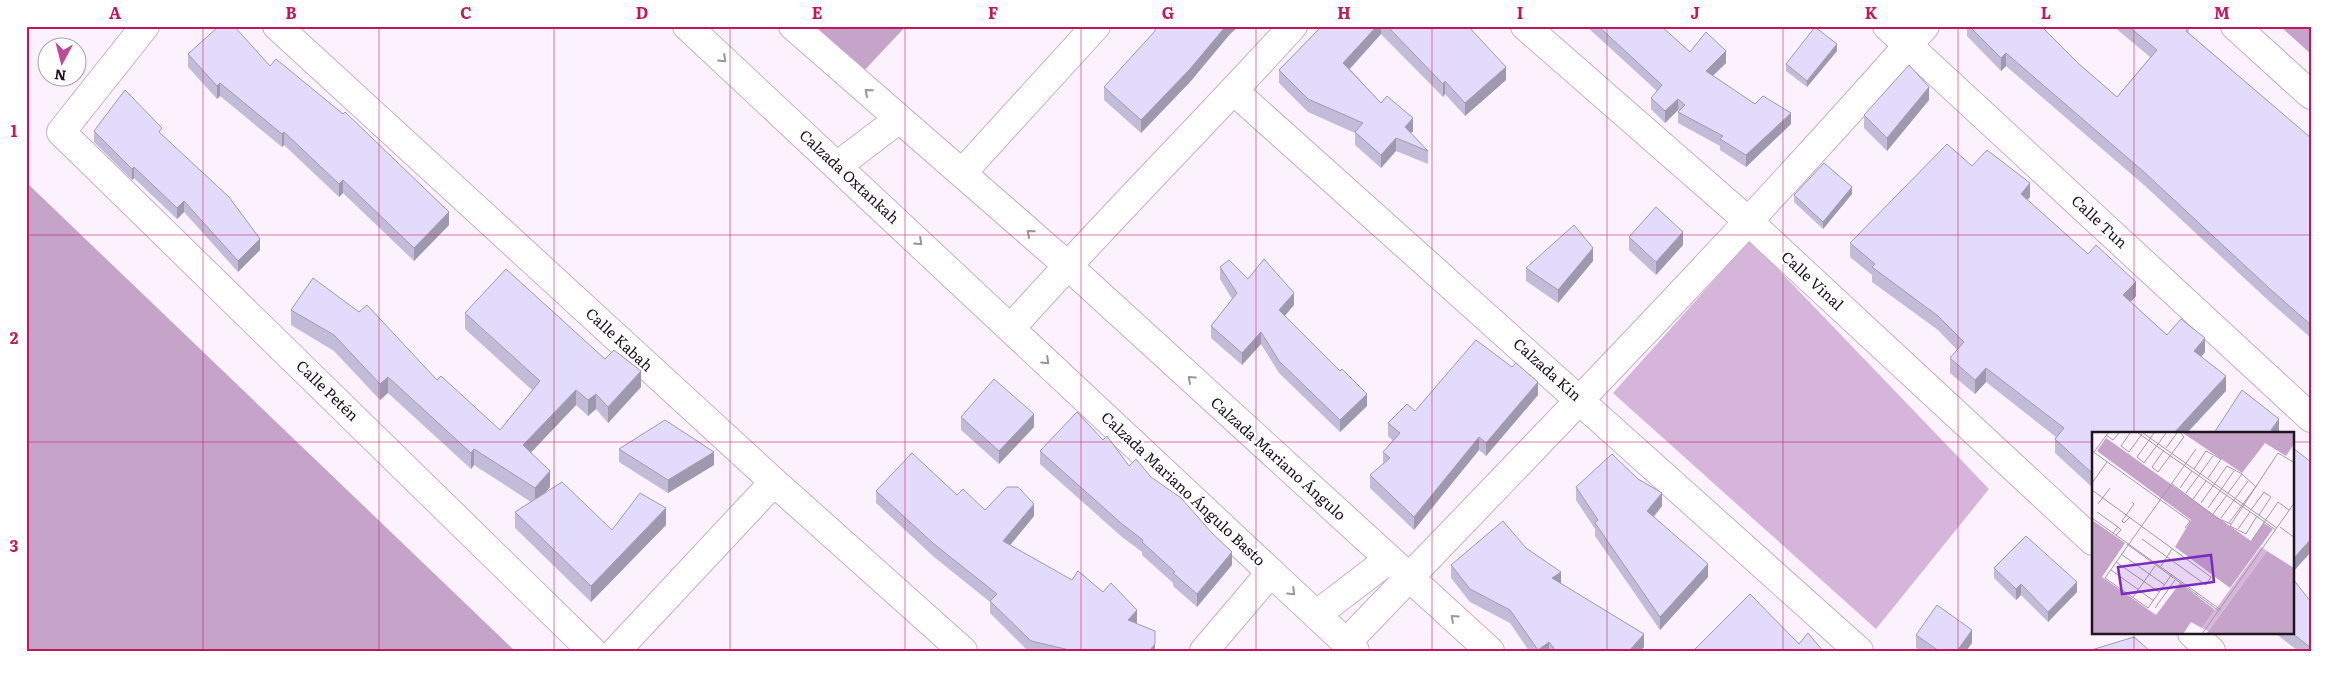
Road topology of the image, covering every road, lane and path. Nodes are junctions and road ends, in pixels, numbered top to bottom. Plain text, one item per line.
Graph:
1 (145, 26) edge
2 (277, 26) edge
3 (687, 26) edge
4 (793, 26) edge
5 (1096, 26) edge
6 (1293, 26) edge
7 (1525, 26) edge
8 (1887, 26) edge
9 (2235, 26) edge
10 (1917, 36) edge
11 (1234, 91) junction
12 (2311, 95) edge
13 (900, 119) junction
14 (837, 166) junction
15 (962, 173) junction
16 (1748, 221) junction
17 (1066, 265) junction
18 (1011, 328) junction
19 (1580, 400) junction
20 (2311, 418) edge
21 (774, 482) junction
22 (2092, 540) edge
23 (1388, 560) junction
24 (1271, 572) junction
25 (1408, 578) junction
26 (1316, 615) junction
27 (2193, 634) edge
28 (1351, 647) edge
29 (592, 651) edge
30 (616, 651) edge
31 (962, 651) edge
32 (1204, 651) edge
33 (1490, 651) edge
34 (1859, 651) edge
35 (2211, 651) edge

1 - 29 street, Calle Petén
2 - 21 street, Calle Kabah
3 -> 14 street, Calzada Oxtankah
13 -> 4 street
5 - 15 street
6 - 11 street
7 - 16 street, Calle Vinal
8 - 10 street, Calle Tun
9 - 12 street
10 - 16 street
10 - 20 street, Calle Tun
11 - 17 street
11 - 19 street, Calzada Kin
13 - 14 street
13 - 15 street
14 -> 18 street, Calzada Oxtankah
17 -> 15 street
16 - 19 street
16 - 22 street, Calle Vinal
17 - 18 street
23 -> 17 street, Calzada Mariano Ángulo
18 -> 24 street, Calzada Mariano Ángulo Basto
19 - 25 street
19 - 34 street, Calzada Kin
21 - 30 street
21 - 31 street, Calle Kabah
23 - 25 street, Calzada Mariano Ángulo
23 - 26 street
24 -> 26 street, Calzada Mariano Ángulo Basto
24 - 32 street
25 - 28 street
33 -> 25 street, Calzada Mariano Ángulo
26 - 28 street, Calzada Mariano Ángulo Basto
27 - 35 street

